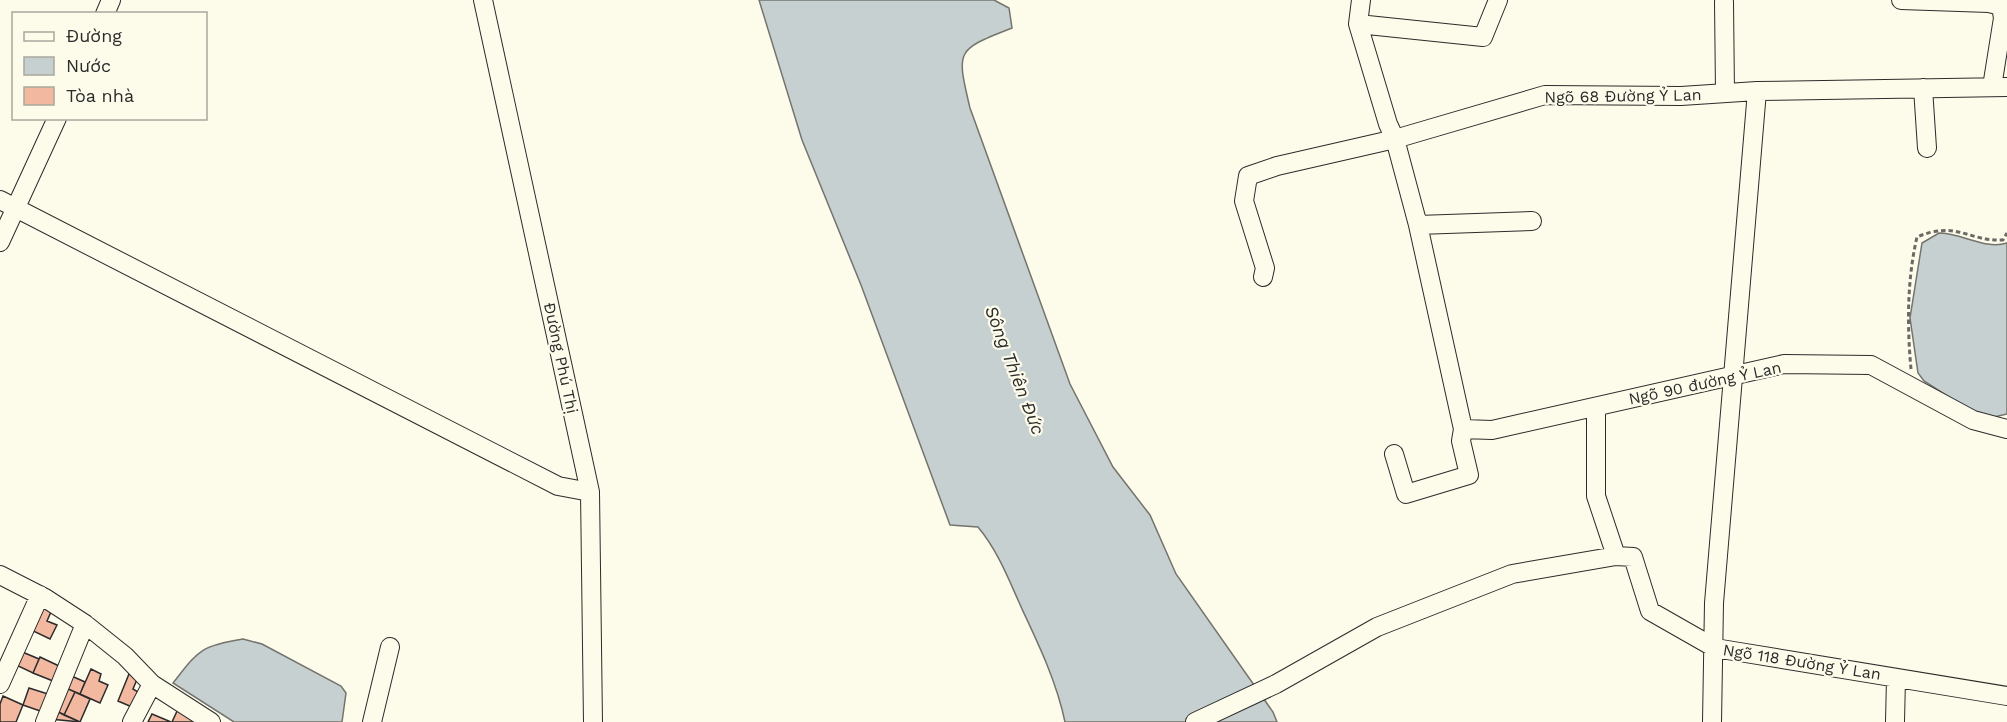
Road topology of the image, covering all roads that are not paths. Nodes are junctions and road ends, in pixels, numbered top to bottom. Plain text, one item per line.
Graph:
1 (483, 0) edge
2 (1361, 0) edge
3 (1498, 0) edge
4 (1901, 0) edge
5 (1724, 2) dead end
6 (1358, 24) junction
7 (2000, 87) edge
8 (1923, 88) junction
9 (1757, 91) junction
10 (1725, 93) junction
11 (56, 120) edge
12 (1395, 139) junction
13 (1928, 148) dead end
14 (8, 204) edge
15 (1532, 220) dead end
16 (1418, 225) junction
17 (0, 242) edge
18 (1263, 277) dead end
19 (1733, 375) junction
20 (1596, 407) junction
21 (1463, 429) junction
22 (2007, 429) edge
23 (1394, 454) dead end
24 (590, 492) junction
25 (1616, 556) junction
26 (1, 579) edge
27 (40, 595) junction
28 (85, 624) junction
29 (390, 647) dead end
30 (1715, 648) junction
31 (1896, 678) junction
32 (0, 684) edge
33 (152, 684) junction
34 (2007, 696) edge
35 (45, 722) edge
36 (132, 722) edge
37 (211, 722) edge
38 (372, 722) edge
39 (592, 722) edge
40 (1195, 722) edge
41 (1712, 722) edge
42 (1895, 722) edge

1 - 24 street, Đường Phú Thị
2 - 6 street
3 - 6 street
4 - 7 street
5 - 10 street
6 - 12 street
7 - 8 street, Ngõ 68 Đường Ỷ Lan
8 - 9 street, Ngõ 68 Đường Ỷ Lan
8 - 13 street
9 - 10 street, Ngõ 68 Đường Ỷ Lan
9 - 19 street
10 - 12 street, Ngõ 68 Đường Ỷ Lan
11 - 14 street
12 - 16 street
12 - 18 street, Ngõ 68 Đường Ỷ Lan
14 - 17 street
14 - 24 street
15 - 16 street
16 - 21 street
19 - 20 street, Ngõ 90 đường Ỷ Lan
19 - 22 street, Ngõ 90 đường Ỷ Lan
19 - 30 street
20 - 21 street, Ngõ 90 đường Ỷ Lan
20 - 25 street
21 - 23 street
24 - 39 street, Đường Phú Thị
25 - 30 street, Ngõ 118 Đường Ỷ Lan
25 - 40 street
26 - 27 street
27 - 28 street
27 - 32 street
28 - 33 street
28 - 35 street
29 - 38 street
30 - 31 street, Ngõ 118 Đường Ỷ Lan
30 - 41 street
31 - 34 street, Ngõ 118 Đường Ỷ Lan
31 - 42 street
33 - 36 street
33 - 37 street

